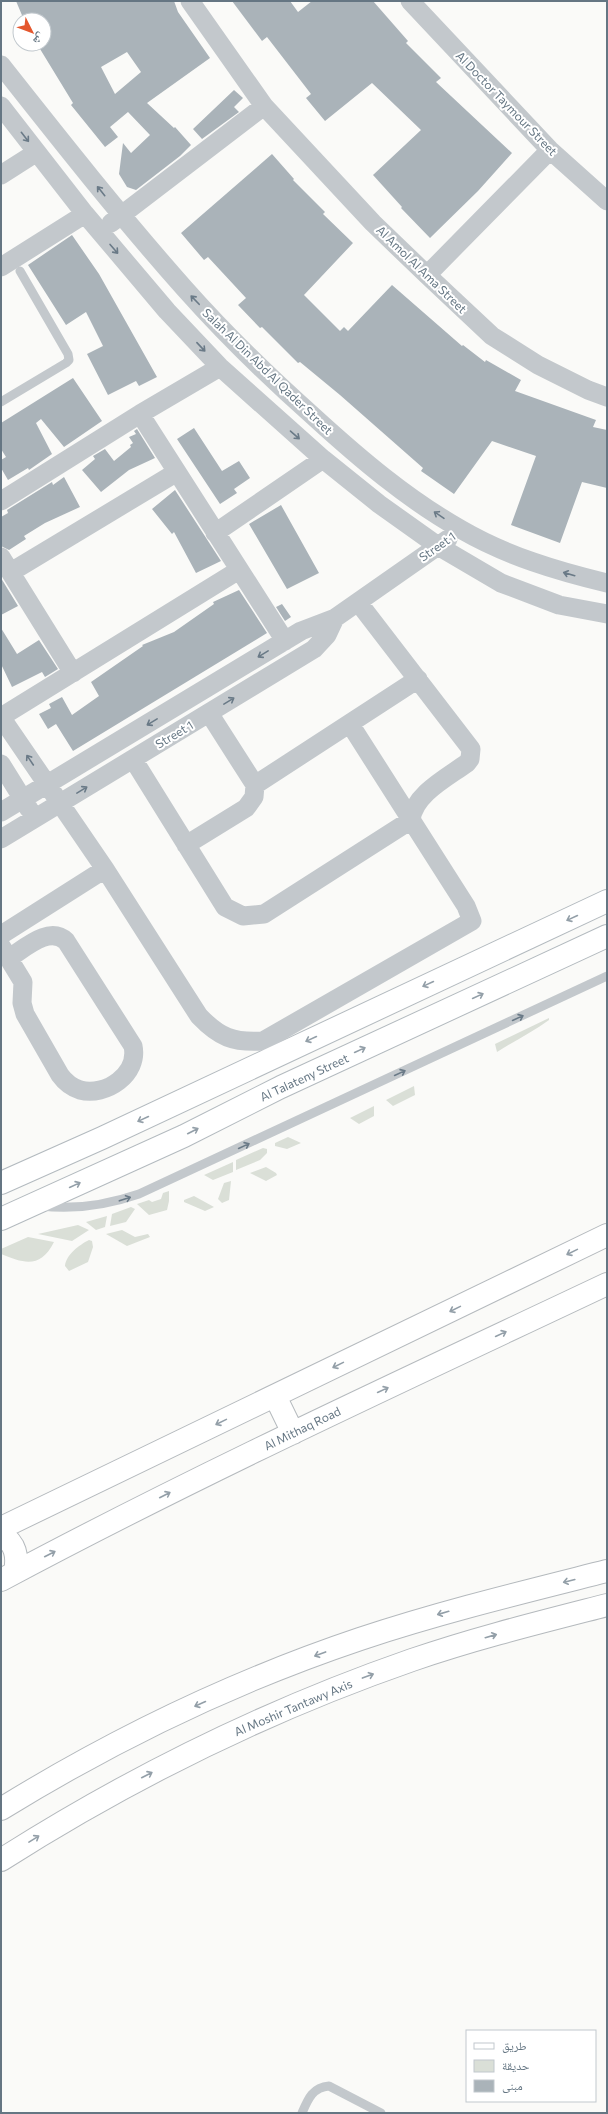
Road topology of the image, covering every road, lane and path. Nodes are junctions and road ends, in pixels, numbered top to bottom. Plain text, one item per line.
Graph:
1 (190, 1) edge
2 (410, 1) edge
3 (1, 65) edge
4 (1, 106) edge
5 (264, 106) junction
6 (550, 150) junction
7 (37, 152) junction
8 (1, 175) edge
9 (607, 201) edge
10 (85, 214) junction
11 (120, 215) junction
12 (99, 232) junction
13 (1, 267) edge
14 (20, 271) dead end
15 (427, 275) junction
16 (220, 367) junction
17 (607, 397) edge
18 (1, 402) edge
19 (140, 414) junction
20 (323, 459) junction
21 (177, 472) junction
22 (1, 501) edge
23 (461, 530) junction
24 (216, 533) junction
25 (438, 546) junction
26 (6, 564) edge
27 (239, 570) junction
28 (607, 584) edge
29 (358, 602) junction
30 (607, 614) edge
31 (335, 618) junction
32 (285, 640) junction
33 (73, 673) junction
34 (418, 679) junction
35 (209, 712) junction
36 (1, 717) edge
37 (350, 724) junction
38 (133, 759) junction
39 (1, 764) edge
40 (48, 785) junction
41 (255, 785) junction
42 (22, 800) junction
43 (60, 803) junction
44 (1, 812) edge
45 (35, 819) junction
46 (411, 820) junction
47 (1, 839) edge
48 (186, 844) junction
49 (105, 869) junction
50 (607, 901) edge
51 (1, 935) edge
52 (607, 936) edge
53 (5, 952) edge
54 (607, 976) edge
55 (1, 1183) edge
56 (31, 1205) junction
57 (1, 1219) edge
58 (607, 1235) edge
59 (607, 1284) edge
60 (275, 1396) junction
61 (293, 1432) junction
62 (1, 1528) edge
63 (1, 1534) edge
64 (607, 1571) edge
65 (8, 1576) edge
66 (607, 1605) edge
67 (1, 1809) edge
68 (1, 1860) edge
69 (302, 2113) edge
70 (381, 2113) edge

1 - 5 street, Al Amol Al Ama Street
2 - 6 street, Al Doctor Taymour Street
11 -> 3 street, Salah Al Din Abd Al Qader Street
4 -> 7 street
5 - 11 street
5 - 15 street, Al Amol Al Ama Street
6 - 9 street, Al Doctor Taymour Street
6 - 15 street
7 - 8 street
7 - 10 street
10 - 12 street
10 - 13 street
11 - 12 street
23 -> 11 street, Salah Al Din Abd Al Qader Street
12 -> 16 street
14 - 18 lane
15 - 17 street, Al Amol Al Ama Street
16 - 19 street
16 -> 20 street
19 - 21 street
19 - 22 street
20 - 24 street
20 - 25 street
21 - 24 street
21 - 26 street
23 - 25 street, Street 1
28 -> 23 street, Salah Al Din Abd Al Qader Street
24 - 27 street
25 - 29 street, Street 1
25 - 30 street
26 - 33 street
27 - 32 street
27 - 33 street
29 - 31 street, Street 1
29 - 34 street
31 - 32 street, Street 1
35 -> 31 street, Street 1
32 -> 40 street, Street 1
33 - 36 street
34 - 37 street
34 - 46 street
35 - 38 street, Street 1
35 - 41 street
40 -> 36 street
37 - 41 street
37 - 46 street
43 -> 38 street, Street 1
38 - 48 street
39 - 42 street
40 - 42 street, Street 1
40 - 43 street
41 - 48 street
42 - 44 street, Street 1
42 - 45 street
43 - 45 street, Street 1
43 - 49 street
45 - 47 street, Street 1
46 - 48 street
46 - 49 street
49 - 51 street
50 -> 55 main road
56 -> 52 main road, Al Talateny Street
53 - 53 street
56 -> 54 lane
56 - 57 main road, Al Talateny Street
58 -> 60 main road
61 -> 59 main road, Al Mithaq Road
60 - 61 main road
60 -> 62 main road
65 -> 61 main road, Al Mithaq Road
63 - 65 main road
64 -> 67 main road
68 -> 66 main road, Al Moshir Tantawy Axis
69 - 70 lane

